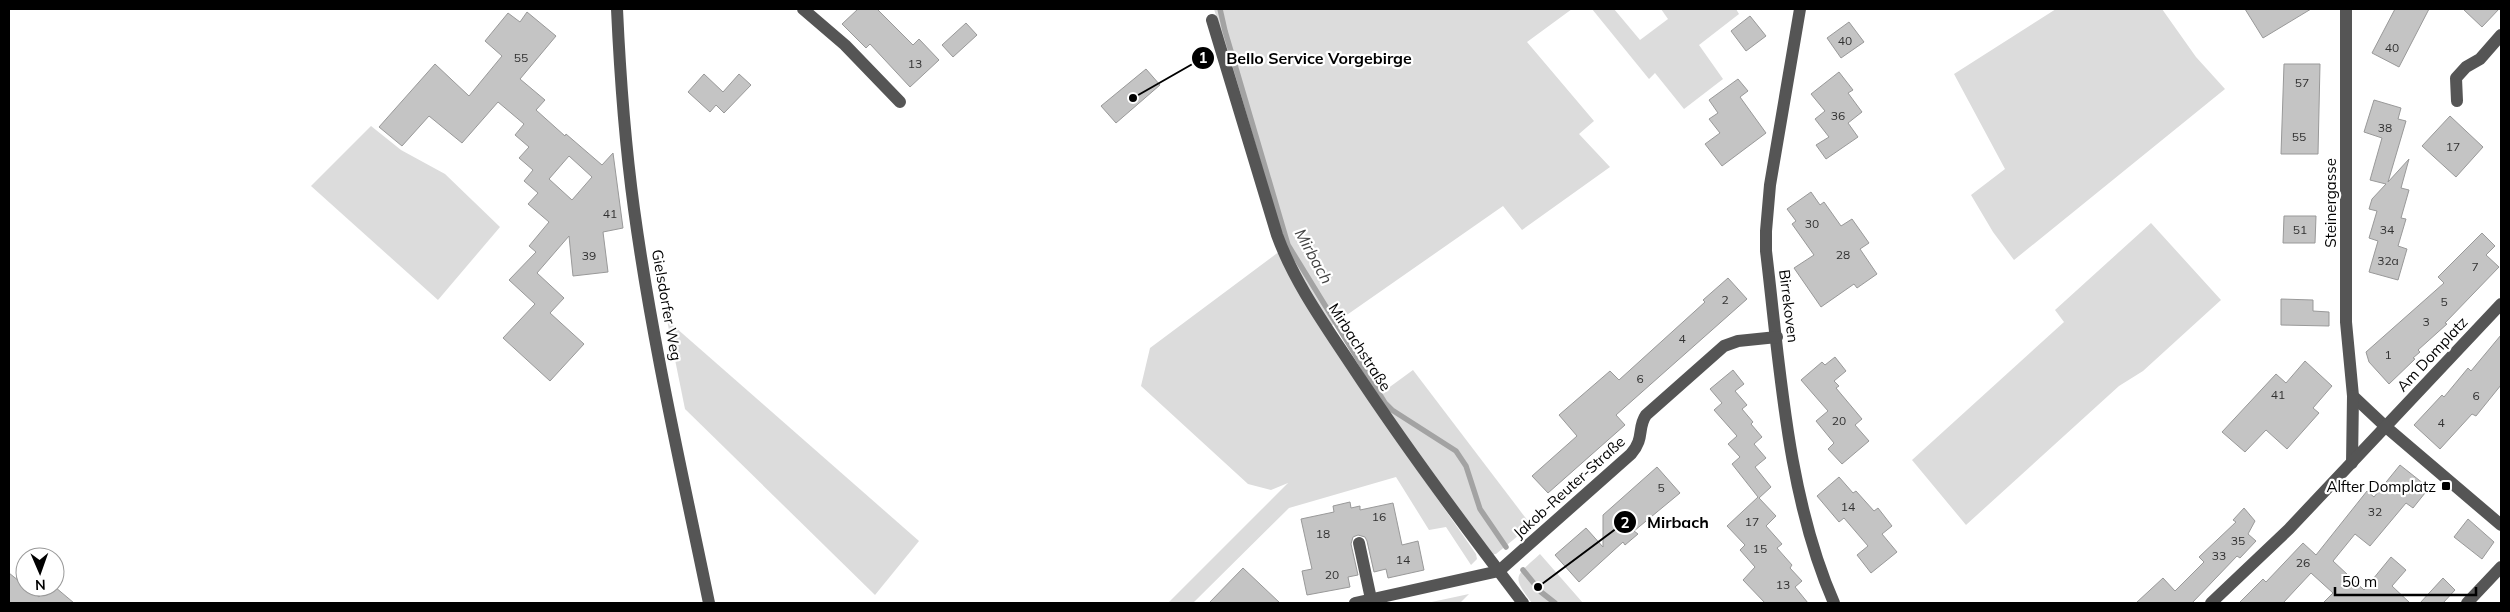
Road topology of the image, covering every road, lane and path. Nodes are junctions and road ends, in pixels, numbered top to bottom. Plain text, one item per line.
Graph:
1 (617, 9) edge
2 (803, 9) edge
3 (1800, 9) edge
4 (2346, 9) edge
5 (1212, 20) dead end
6 (2501, 35) edge
7 (900, 102) dead end
8 (2456, 102) dead end
9 (2501, 304) edge
10 (1777, 337) junction
11 (2353, 396) junction
12 (2386, 427) junction
13 (2352, 463) junction
14 (2501, 525) edge
15 (1359, 543) dead end
16 (2501, 567) edge
17 (1499, 571) junction
18 (1371, 599) junction
19 (709, 603) edge
20 (1355, 603) edge
21 (1523, 603) edge
22 (1834, 603) edge
23 (2211, 603) edge
24 (2467, 603) edge

1 - 19 street, Gielsdorfer Weg
2 - 7 street
3 - 10 street, Birrekoven
4 - 11 street, Steinergasse
5 - 17 street, Mirbachstraße
6 - 8 street
9 - 12 street, Am Domplatz
10 - 17 street, Jakob-Reuter-Straße
10 - 22 street, Birrekoven
11 - 12 street
11 - 13 street, Steinergasse
12 - 13 street
12 - 14 street
13 - 23 street
15 - 18 street
16 - 24 street
17 - 18 street, Jakob-Reuter-Straße
17 - 21 street, Mirbachstraße
18 - 20 street, Jakob-Reuter-Straße

